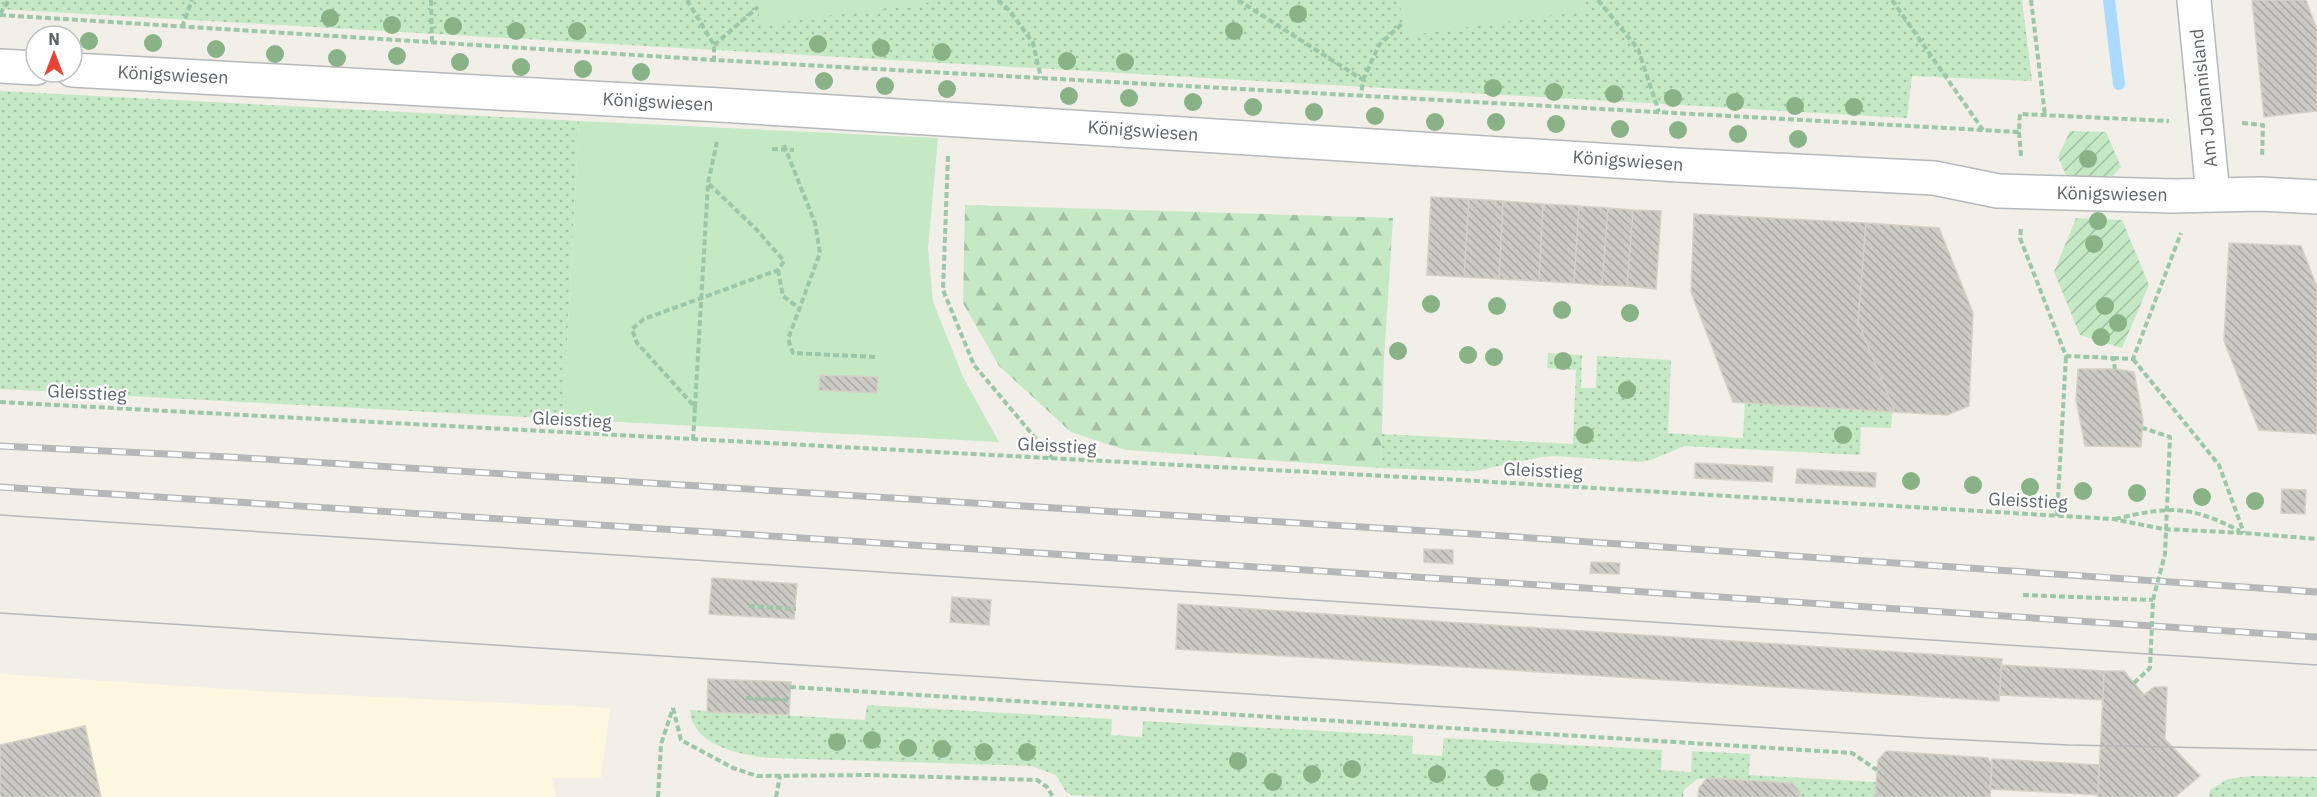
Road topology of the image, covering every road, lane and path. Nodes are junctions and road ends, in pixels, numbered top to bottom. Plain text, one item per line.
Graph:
1 (9, 0) edge
2 (192, 0) edge
3 (431, 0) edge
4 (687, 0) edge
5 (998, 0) edge
6 (1238, 0) edge
7 (1598, 0) edge
8 (1892, 0) edge
9 (2031, 0) edge
10 (2194, 0) edge
11 (758, 7) dead end
12 (0, 15) edge
13 (1403, 23) dead end
14 (182, 27) junction
15 (432, 43) junction
16 (714, 45) junction
17 (714, 60) junction
18 (0, 66) edge
19 (24, 67) edge
20 (84, 71) edge
21 (716, 71) dead end
22 (1041, 78) junction
23 (1363, 80) junction
24 (1361, 96) junction
25 (769, 108) junction
26 (1659, 112) junction
27 (2045, 115) junction
28 (949, 118) junction
29 (2176, 121) dead end
30 (2233, 122) dead end
31 (1983, 130) junction
32 (718, 136) dead end
33 (2262, 164) dead end
34 (708, 183) junction
35 (2213, 195) junction
36 (2317, 197) edge
37 (2022, 218) dead end
38 (2183, 228) dead end
39 (778, 270) junction
40 (702, 296) junction
41 (799, 309) junction
42 (2066, 356) junction
43 (876, 357) dead end
44 (2113, 358) junction
45 (2133, 359) junction
46 (2115, 369) dead end
47 (0, 402) edge
48 (695, 407) junction
49 (2143, 428) dead end
50 (693, 440) junction
51 (1054, 459) junction
52 (2057, 516) junction
53 (2113, 519) junction
54 (2244, 533) junction
55 (2317, 539) edge
56 (2023, 595) dead end
57 (2153, 600) junction
58 (749, 606) dead end
59 (795, 609) dead end
60 (2134, 683) dead end
61 (790, 687) dead end
62 (746, 698) dead end
63 (790, 700) dead end
64 (1877, 770) dead end
65 (780, 776) junction
66 (658, 797) edge
67 (776, 797) edge
68 (1053, 797) edge

1 - 12 path
2 - 14 path
3 - 15 path
4 - 16 path
5 - 22 path
6 - 23 path
7 - 26 path
8 - 31 path
9 - 27 path
10 - 35 street, Am Johannisland
11 - 16 path
12 - 14 path
13 - 23 path
14 - 15 path
15 - 17 path
16 - 17 path
17 - 21 path
17 - 22 path
18 - 19 street
20 - 25 street, Königswiesen
22 - 24 path
23 - 24 path
24 - 26 path
25 - 28 street, Königswiesen
25 - 41 path
26 - 31 path
27 - 29 path
27 - 31 path
28 - 35 street, Königswiesen
28 - 51 path
30 - 33 path
32 - 34 path
34 - 39 path
34 - 40 path
35 - 36 street, Königswiesen
37 - 42 path
38 - 45 path
39 - 40 path
39 - 41 path
40 - 48 path
40 - 48 path
41 - 43 path
42 - 44 path
42 - 52 path
44 - 45 path
44 - 46 path
45 - 54 path
47 - 50 path, Gleisstieg
48 - 50 path
49 - 57 path, bridge
50 - 51 path, Gleisstieg
51 - 52 path, Gleisstieg
52 - 53 path, Gleisstieg
53 - 54 path, Gleisstieg
53 - 54 path, Gleisstieg
54 - 55 path, Gleisstieg
56 - 57 path
57 - 60 path, bridge
58 - 59 path
61 - 64 path
62 - 63 path
65 - 66 path
65 - 67 path
65 - 68 path

